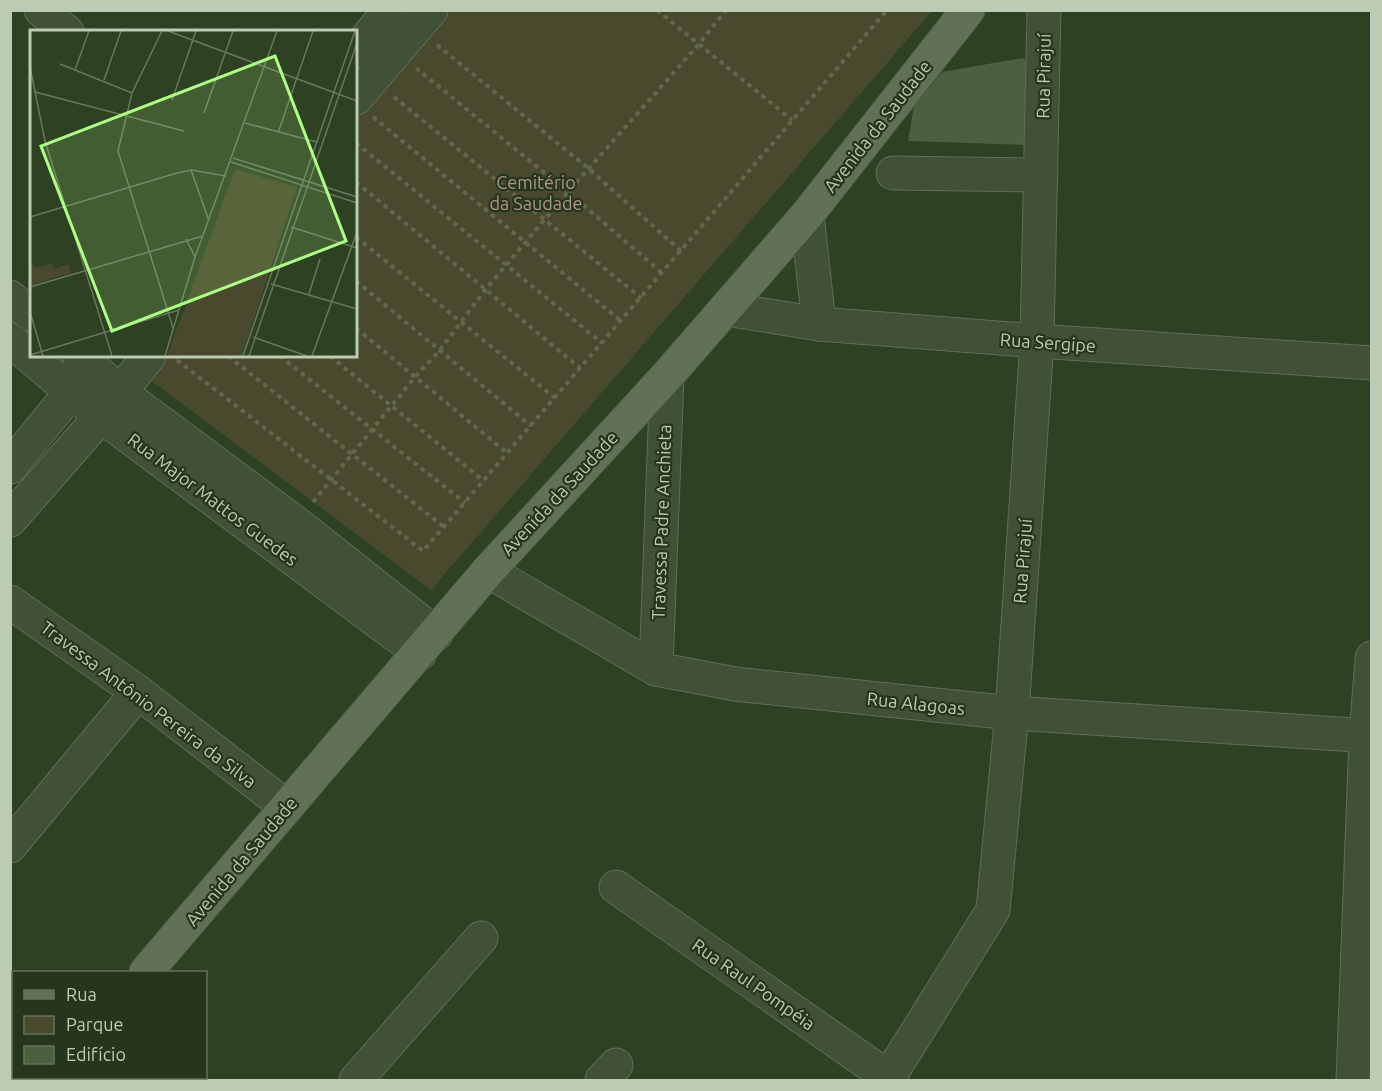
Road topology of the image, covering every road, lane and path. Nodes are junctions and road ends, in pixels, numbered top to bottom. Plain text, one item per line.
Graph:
1 (41, 10) edge
2 (390, 10) edge
3 (431, 10) edge
4 (657, 10) edge
5 (726, 10) edge
6 (886, 10) edge
7 (968, 10) edge
8 (1044, 10) edge
9 (65, 30) edge
10 (436, 44) dead end
11 (699, 44) junction
12 (357, 50) edge
13 (407, 61) dead end
14 (393, 96) dead end
15 (361, 105) edge
16 (792, 120) junction
17 (357, 144) edge
18 (589, 169) junction
19 (893, 173) dead end
20 (1041, 175) junction
21 (357, 183) edge
22 (568, 192) junction
23 (807, 215) junction
24 (546, 220) junction
25 (357, 238) edge
26 (526, 243) junction
27 (681, 250) junction
28 (507, 266) junction
29 (662, 273) junction
30 (357, 282) edge
31 (485, 290) junction
32 (10, 297) edge
33 (641, 298) junction
34 (726, 309) junction
35 (30, 313) edge
36 (621, 321) junction
37 (462, 322) junction
38 (819, 324) junction
39 (357, 329) edge
40 (10, 340) edge
41 (1037, 341) junction
42 (602, 343) junction
43 (440, 351) junction
44 (147, 357) edge
45 (172, 357) edge
46 (229, 357) edge
47 (281, 357) edge
48 (331, 357) edge
49 (90, 359) edge
50 (1371, 363) edge
51 (580, 368) junction
52 (667, 376) junction
53 (415, 377) junction
54 (71, 393) junction
55 (555, 398) junction
56 (111, 404) junction
57 (391, 405) junction
58 (531, 426) junction
59 (371, 429) junction
60 (507, 453) junction
61 (351, 454) junction
62 (10, 467) edge
63 (332, 479) junction
64 (484, 481) junction
65 (465, 503) junction
66 (10, 520) edge
67 (444, 526) junction
68 (286, 534) junction
69 (488, 571) junction
70 (10, 602) edge
71 (428, 643) junction
72 (1371, 658) edge
73 (656, 669) junction
74 (138, 692) junction
75 (1012, 713) junction
76 (1369, 736) edge
77 (287, 807) junction
78 (10, 846) edge
79 (616, 887) dead end
80 (481, 938) dead end
81 (147, 971) edge
82 (357, 1080) edge
83 (889, 1080) edge
84 (1353, 1080) edge

1 - 9 street
2 - 12 street
3 - 15 street
4 - 11 path
5 - 11 path
6 - 16 path
7 - 23 main road, Avenida da Saudade
8 - 20 street, Rua Pirajuí
10 - 18 path
11 - 16 path
11 - 18 path
13 - 22 path
14 - 24 path
15 - 26 path
16 - 27 path
17 - 28 path
18 - 22 path
18 - 27 path
19 - 20 street
20 - 41 street, Rua Pirajuí
21 - 31 path
22 - 24 path
22 - 29 path
23 - 34 main road, Avenida da Saudade
23 - 38 street
24 - 26 path
24 - 33 path
25 - 37 path
26 - 28 path
26 - 36 path
27 - 29 path
28 - 31 path
28 - 42 path
29 - 33 path
30 - 43 path
31 - 37 path
31 - 51 path
32 - 35 street
33 - 36 path
34 - 38 street, Rua Sergipe
34 - 52 main road, Avenida da Saudade
36 - 42 path
37 - 43 path
37 - 55 path
38 - 41 street, Rua Sergipe
39 - 53 path
40 - 54 street, Rua Major Mattos Guedes
41 - 50 street, Rua Sergipe
41 - 75 street, Rua Pirajuí
42 - 51 path
43 - 53 path
43 - 58 path
44 - 56 street
45 - 63 path
46 - 61 path
47 - 59 path
48 - 57 path
49 - 54 street
49 - 56 street, Rua Major Mattos Guedes
51 - 55 path
52 - 69 main road, Avenida da Saudade
52 - 73 street, Travessa Padre Anchieta
53 - 57 path
53 - 60 path
54 - 56 street, Rua Major Mattos Guedes
54 - 62 street
55 - 58 path
56 - 66 street
56 - 68 street, Rua Major Mattos Guedes
57 - 59 path
57 - 64 path
58 - 60 path
59 - 61 path
59 - 65 path
60 - 64 path
61 - 63 path
61 - 67 path
63 - 67 path
63 - 68 path
64 - 65 path
65 - 67 path
68 - 71 street, Rua Major Mattos Guedes
69 - 71 main road, Avenida da Saudade
69 - 73 street, Rua Alagoas
70 - 74 street, Travessa Antônio Pereira da Silva
71 - 77 main road, Avenida da Saudade
72 - 76 street
73 - 75 street, Rua Alagoas
74 - 77 street, Travessa Antônio Pereira da Silva
74 - 78 street
75 - 76 street, Rua Alagoas
75 - 83 street, Rua Pirajuí
76 - 84 street
77 - 81 main road, Avenida da Saudade
79 - 83 street, Rua Raul Pompéia
80 - 82 street

